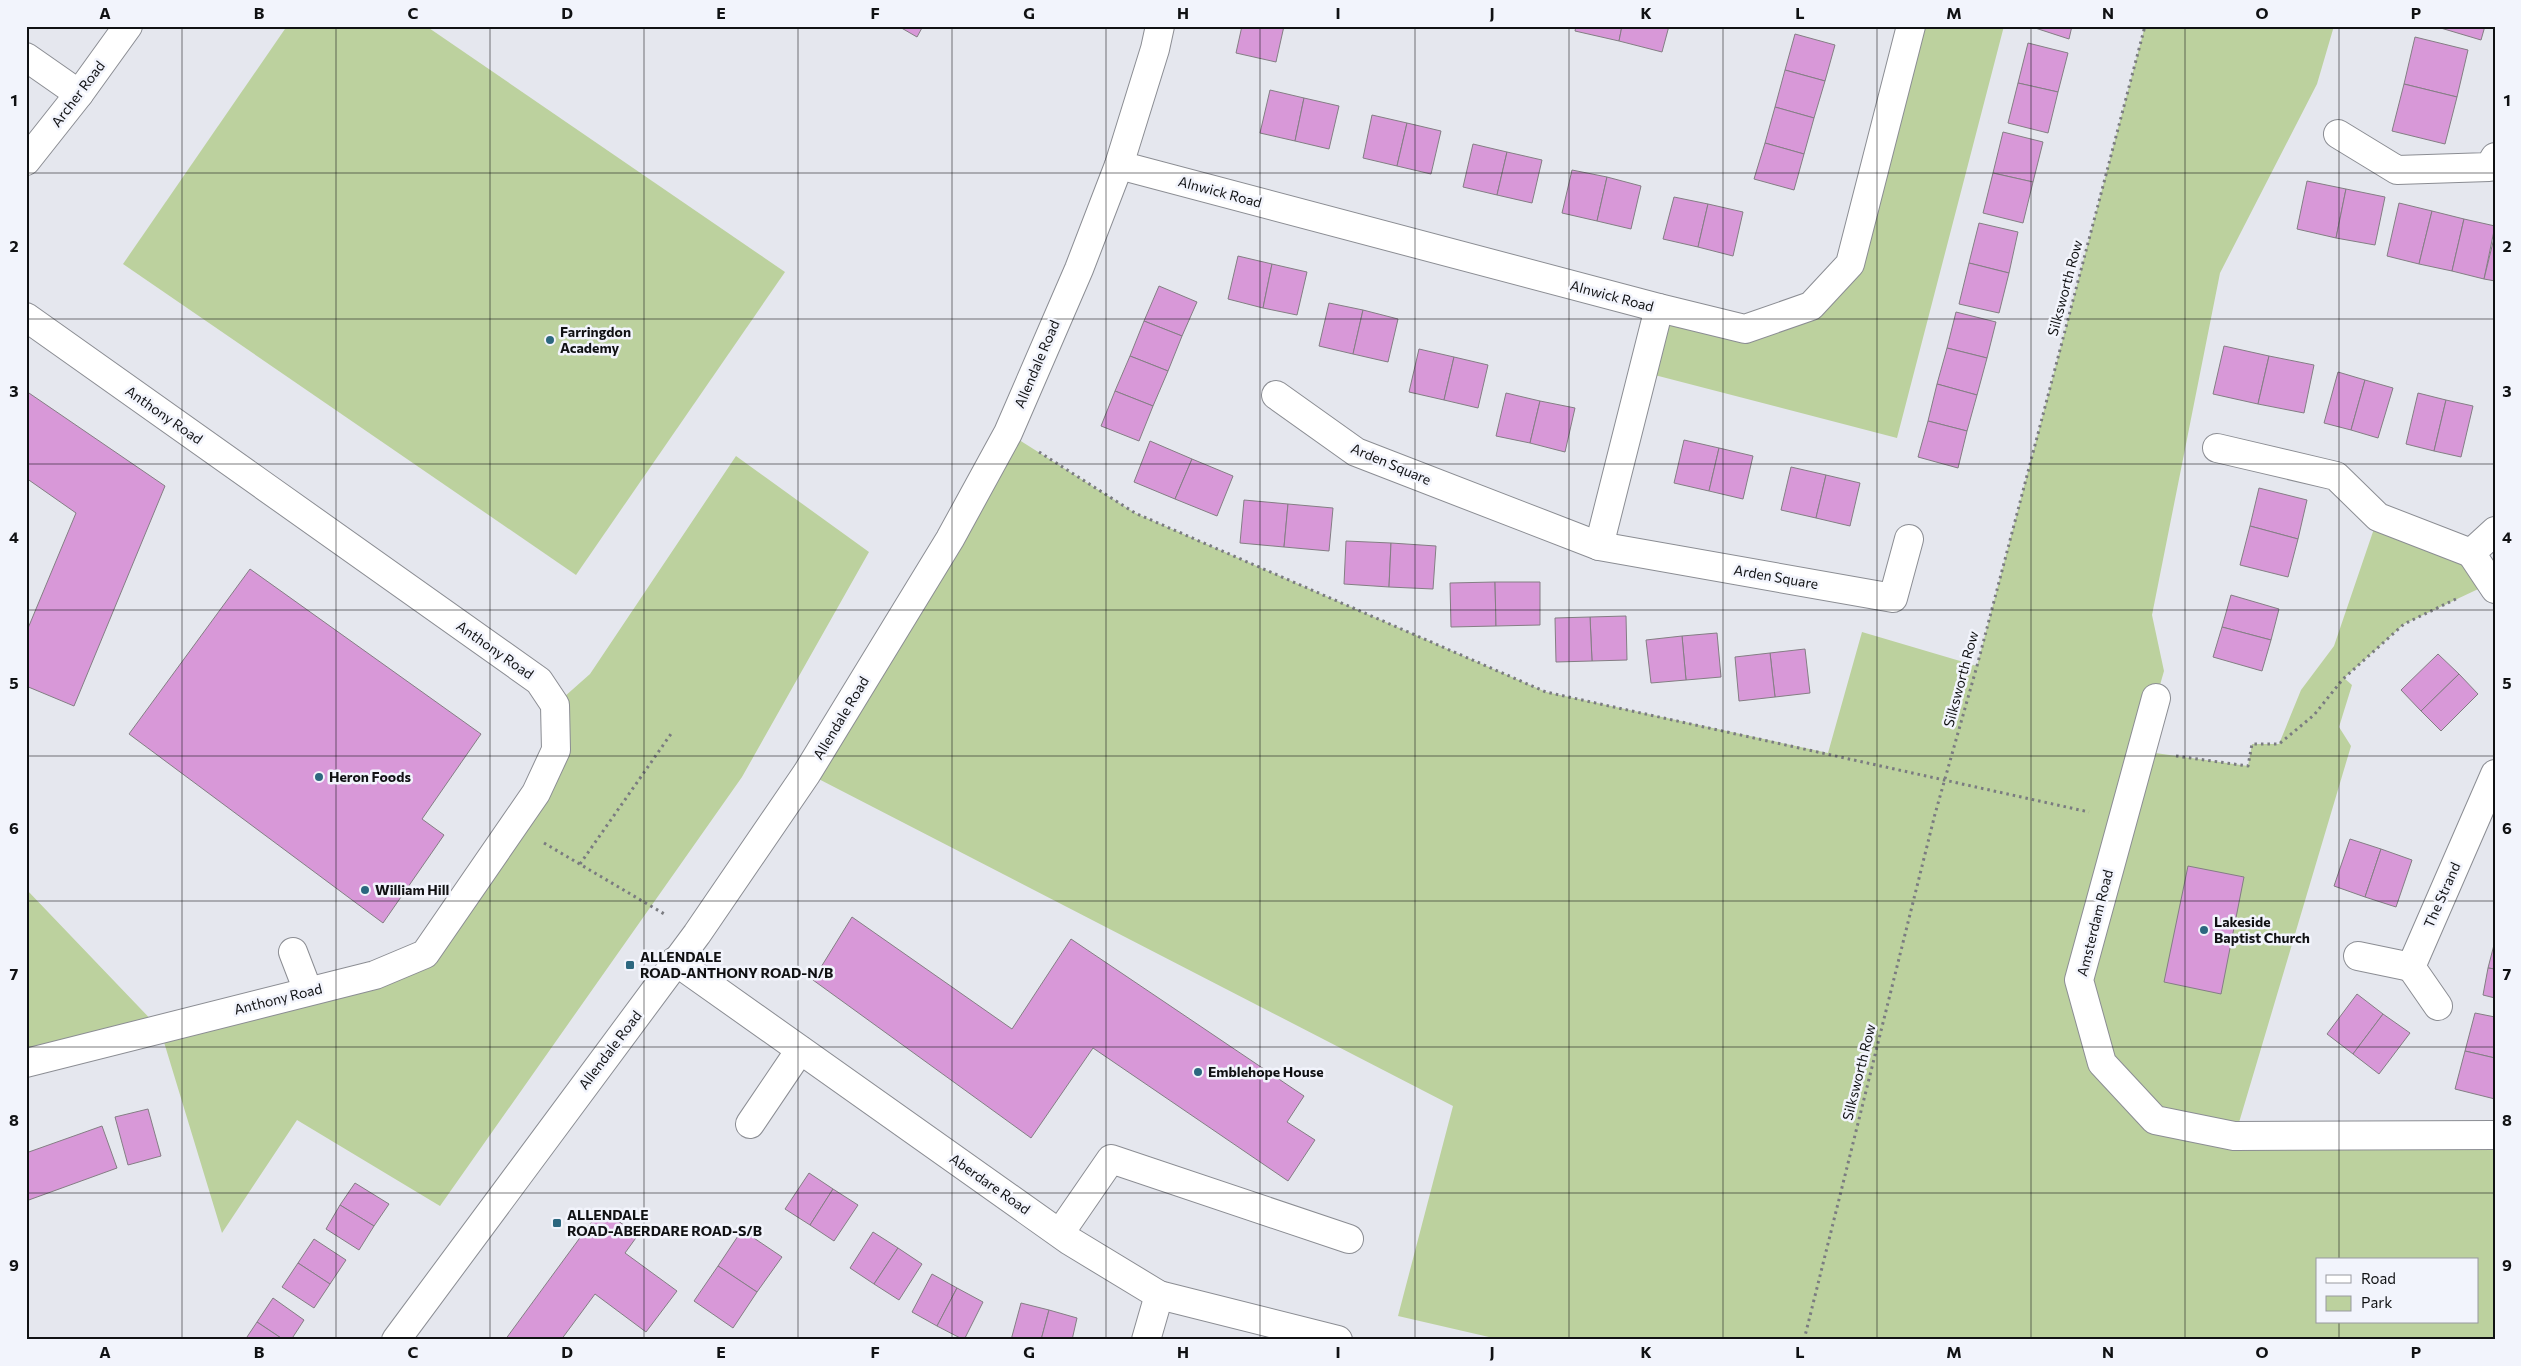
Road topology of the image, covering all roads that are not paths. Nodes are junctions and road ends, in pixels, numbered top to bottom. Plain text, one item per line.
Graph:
1 (128, 26) edge
2 (1160, 26) edge
3 (1911, 26) edge
4 (26, 57) edge
5 (79, 94) junction
6 (2338, 134) dead end
7 (26, 161) edge
8 (2492, 162) edge
9 (1119, 165) junction
10 (1659, 308) junction
11 (26, 317) edge
12 (1276, 395) dead end
13 (2217, 448) dead end
14 (2495, 531) edge
15 (1909, 539) dead end
16 (1599, 546) junction
17 (2471, 553) junction
18 (2493, 586) edge
19 (2156, 698) dead end
20 (2495, 774) edge
21 (293, 952) dead end
22 (2358, 956) dead end
23 (675, 961) junction
24 (2411, 967) junction
25 (308, 991) junction
26 (2438, 1006) dead end
27 (800, 1050) junction
28 (26, 1063) edge
29 (750, 1124) dead end
30 (2495, 1135) edge
31 (1060, 1233) junction
32 (1349, 1239) dead end
33 (1158, 1295) junction
34 (396, 1340) edge
35 (1146, 1340) edge
36 (1338, 1340) edge

1 - 5 street, Archer Road
2 - 9 street, Allendale Road
3 - 10 street, Alnwick Road
4 - 5 street
5 - 7 street, Archer Road
6 - 8 street
9 - 10 street, Alnwick Road
9 - 23 street, Allendale Road
10 - 16 street
11 - 25 street, Anthony Road
12 - 16 street, Arden Square
13 - 17 street
14 - 17 street
15 - 16 street, Arden Square
17 - 18 street
19 - 30 street, Amsterdam Road
20 - 24 street, The Strand
21 - 25 street
22 - 24 street
23 - 27 street, Aberdare Road
23 - 34 street, Allendale Road
24 - 26 street
25 - 28 street, Anthony Road
27 - 29 street
27 - 31 street, Aberdare Road
31 - 32 street
31 - 33 street, Aberdare Road
33 - 35 street
33 - 36 street, Aberdare Road

